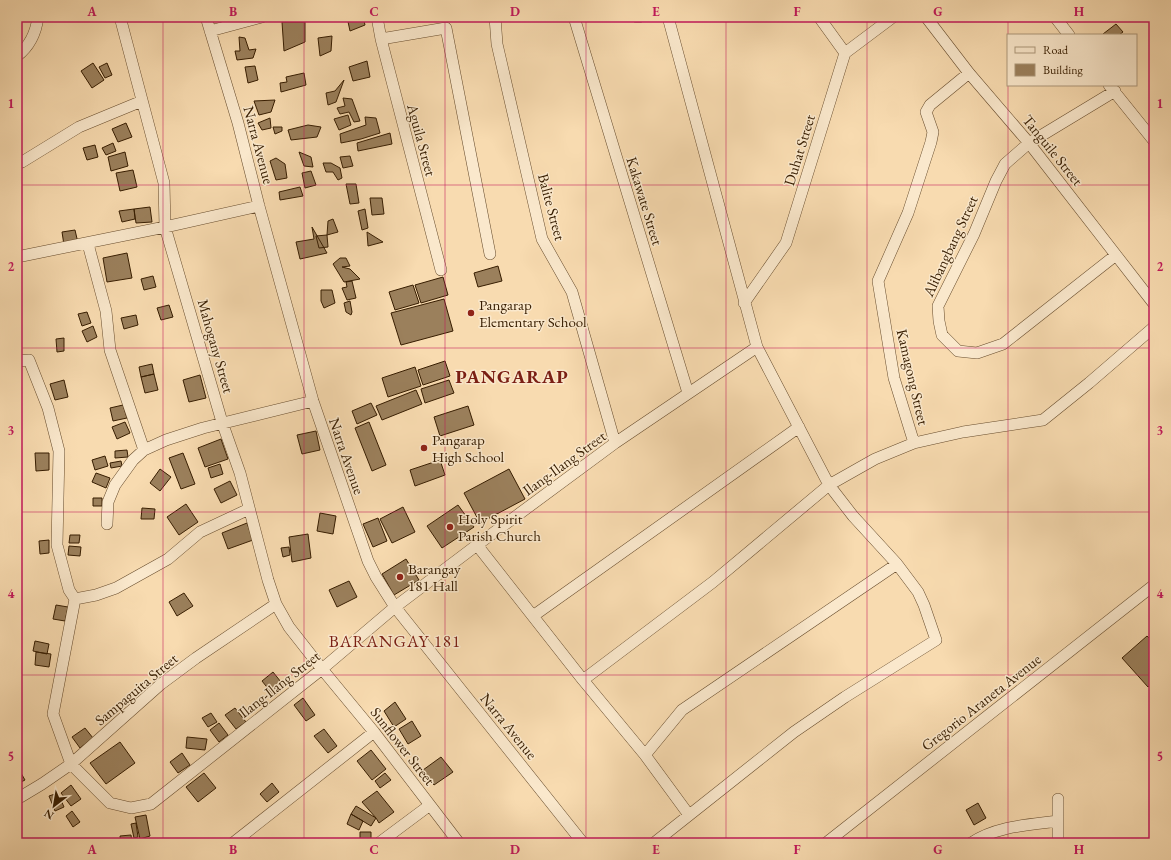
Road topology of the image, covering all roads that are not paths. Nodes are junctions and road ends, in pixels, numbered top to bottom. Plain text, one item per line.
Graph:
1 (38, 17) edge
2 (120, 17) edge
3 (206, 17) edge
4 (262, 17) edge
5 (377, 17) edge
6 (495, 17) edge
7 (574, 17) edge
8 (668, 17) edge
9 (819, 17) edge
10 (893, 17) edge
11 (926, 17) edge
12 (1055, 17) edge
13 (210, 31) junction
14 (1068, 34) edge
15 (381, 40) junction
16 (845, 53) junction
17 (17, 56) edge
18 (969, 73) junction
19 (1112, 88) edge
20 (142, 101) junction
21 (1154, 141) edge
22 (1029, 144) junction
23 (17, 164) edge
24 (259, 206) junction
25 (165, 227) junction
26 (88, 244) junction
27 (490, 254) dead end
28 (1116, 255) junction
29 (17, 257) edge
30 (441, 270) dead end
31 (744, 303) junction
32 (1154, 304) edge
33 (1154, 327) edge
34 (757, 347) junction
35 (17, 361) edge
36 (688, 393) junction
37 (313, 401) junction
38 (222, 422) junction
39 (799, 427) junction
40 (615, 443) junction
41 (914, 443) junction
42 (144, 450) junction
43 (829, 486) junction
44 (249, 509) junction
45 (107, 524) dead end
46 (477, 545) junction
47 (897, 564) junction
48 (1154, 585) edge
49 (75, 599) junction
50 (276, 604) junction
51 (395, 607) junction
52 (533, 616) junction
53 (322, 669) junction
54 (583, 680) junction
55 (374, 732) junction
56 (644, 755) junction
57 (71, 764) junction
58 (17, 799) edge
59 (1058, 799) dead end
60 (430, 805) junction
61 (689, 815) junction
62 (1058, 821) junction
63 (233, 843) edge
64 (379, 843) edge
65 (459, 843) edge
66 (583, 843) edge
67 (654, 843) edge
68 (826, 843) edge
69 (971, 843) edge
70 (1058, 843) edge

1 - 17 street
2 - 20 street, Mahogany Street
3 - 13 street, Narra Avenue
4 - 13 street
5 - 15 street, Aguila Street
6 - 40 street, Balite Street
7 - 36 street, Kakawate Street
8 - 31 street
9 - 16 street
10 - 16 street
11 - 18 street, Tanguile Street
12 - 14 street
13 - 24 street, Narra Avenue
15 - 27 street
15 - 30 street, Aguila Street
16 - 31 street, Duhat Street
18 - 22 street, Tanguile Street
18 - 41 street, Kamagong Street
19 - 21 street
19 - 22 street, Alibangbang Street
20 - 23 street
20 - 25 street, Mahogany Street
22 - 28 street, Tanguile Street
22 - 28 street, Alibangbang Street
24 - 25 street
24 - 37 street, Narra Avenue
25 - 26 street
25 - 38 street, Mahogany Street
26 - 29 street
26 - 42 street
28 - 32 street, Tanguile Street
31 - 34 street
33 - 41 street, Kamagong Street
34 - 36 street, Ilang-Ilang Street
34 - 39 street
35 - 49 street
36 - 40 street, Ilang-Ilang Street
37 - 38 street
37 - 51 street, Narra Avenue
38 - 42 street
38 - 44 street, Mahogany Street
39 - 43 street
39 - 52 street
40 - 46 street, Ilang-Ilang Street
41 - 43 street
42 - 45 street
43 - 47 street
43 - 54 street
44 - 49 street
44 - 50 street, Mahogany Street
46 - 51 street, Ilang-Ilang Street
46 - 52 street
47 - 56 street
47 - 61 street
48 - 68 street, Gregorio Araneta Avenue
49 - 57 street
50 - 53 street, Mahogany Street
50 - 57 street, Sampaguita Street
51 - 53 street, Ilang-Ilang Street
51 - 66 street, Narra Avenue
52 - 54 street
53 - 55 street, Sunflower Street
53 - 57 street, Ilang-Ilang Street
54 - 56 street
55 - 60 street, Sunflower Street
55 - 63 street
56 - 61 street
57 - 58 street, Sampaguita Street
59 - 62 street
60 - 64 street
60 - 65 street, Sunflower Street
61 - 67 street
62 - 69 street
62 - 70 street

